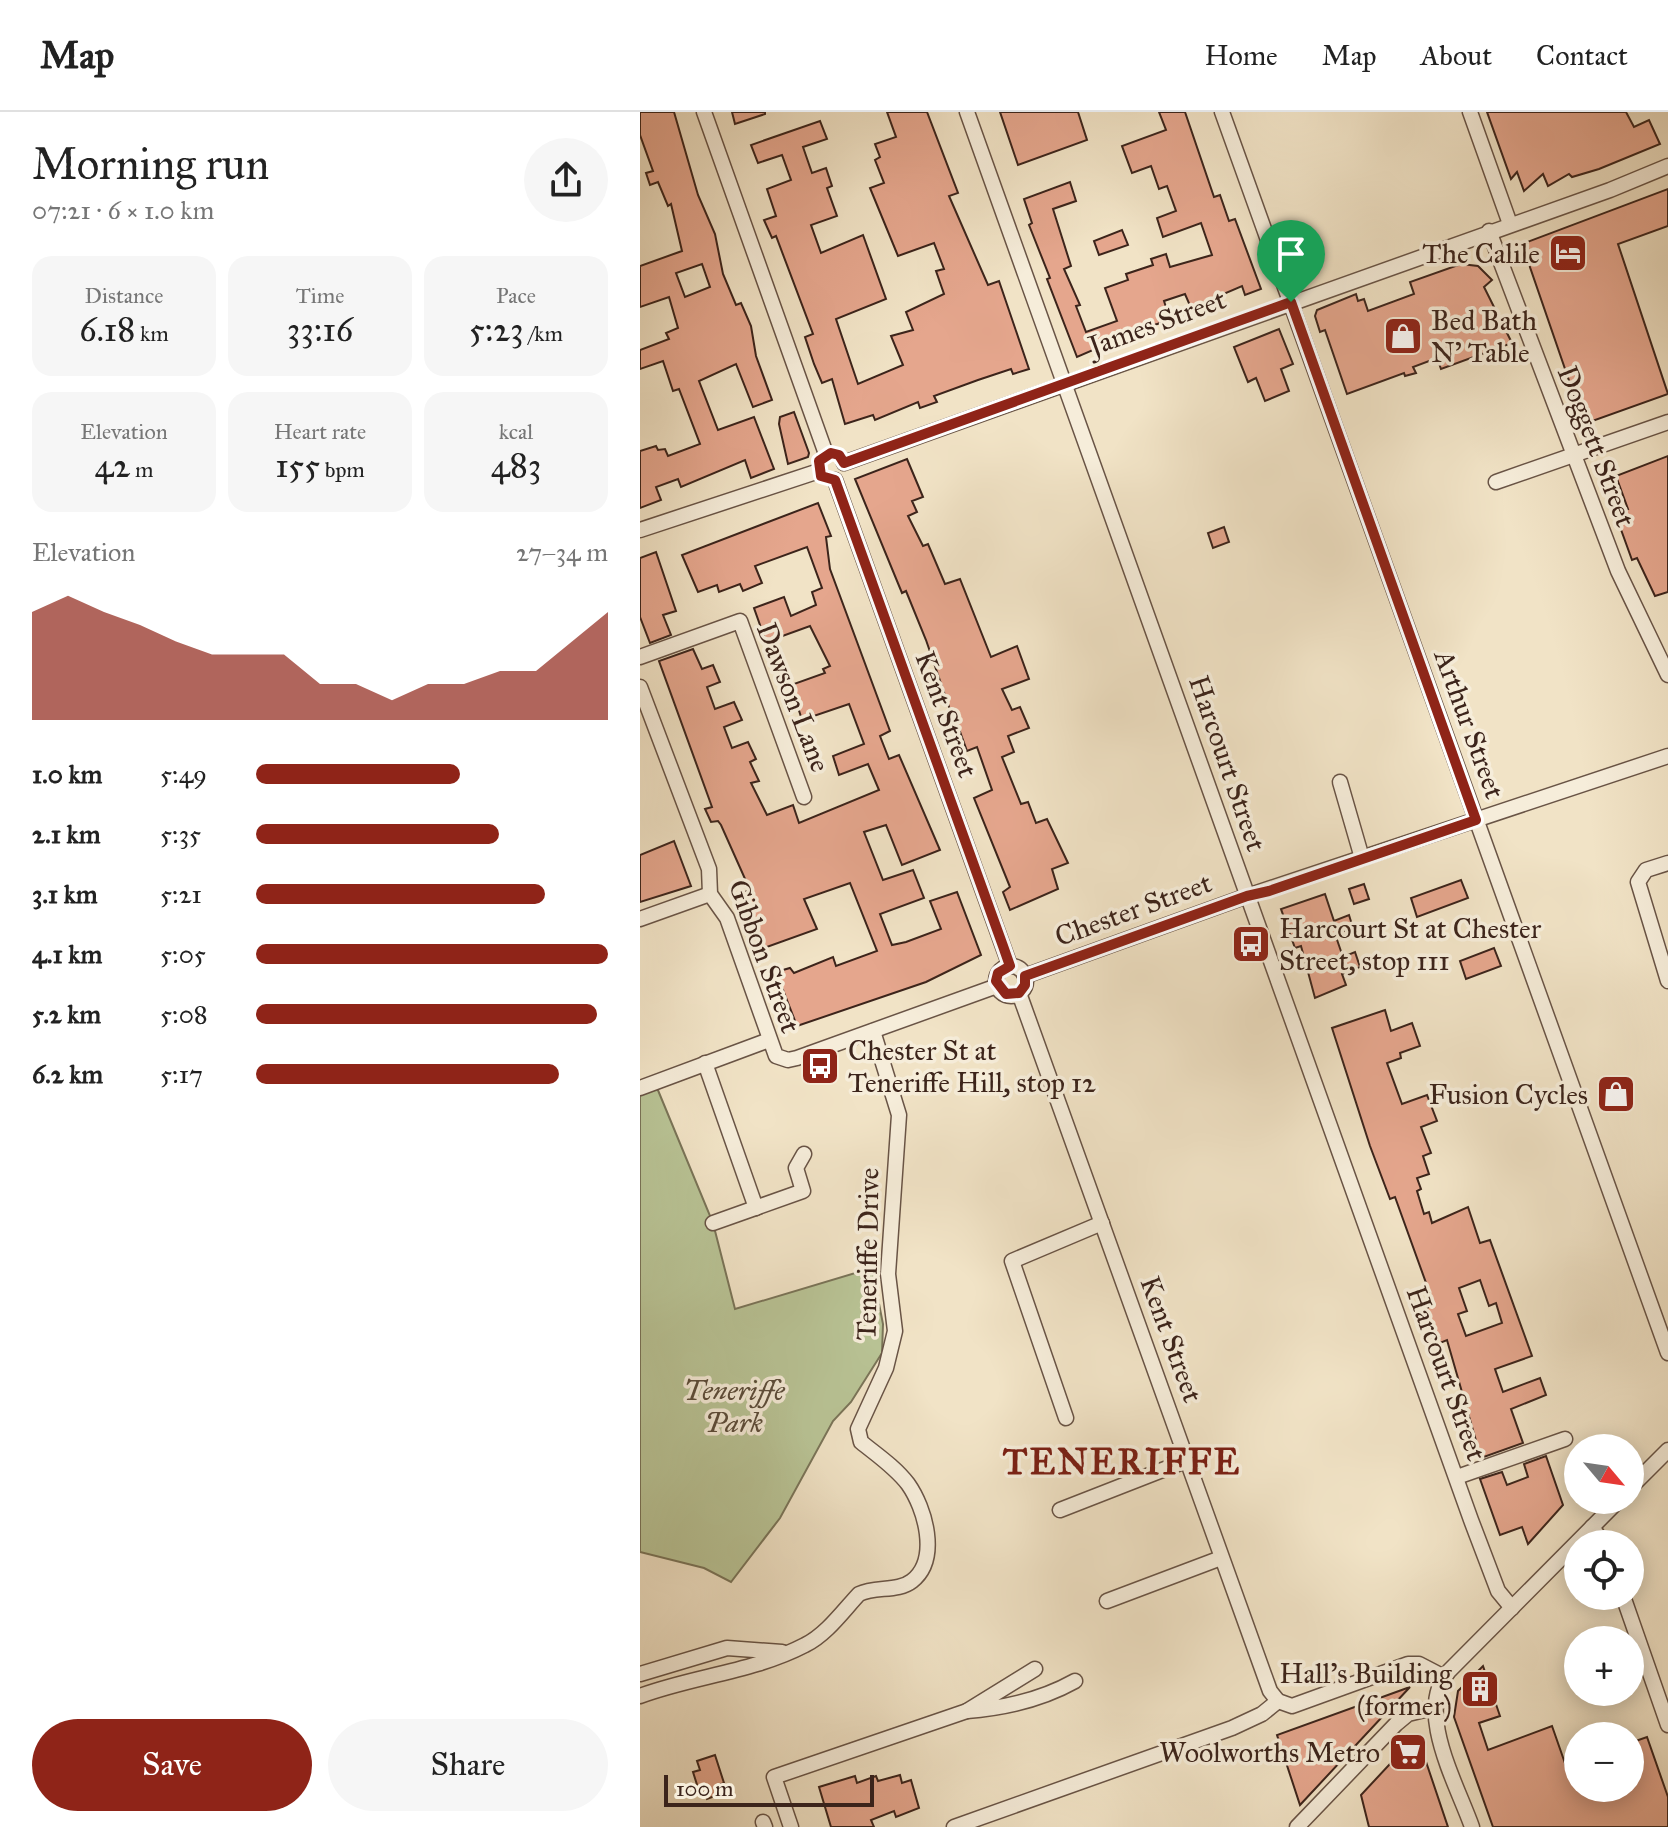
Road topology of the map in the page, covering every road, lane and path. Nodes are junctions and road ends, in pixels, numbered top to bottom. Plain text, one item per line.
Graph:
1 (704, 112) edge
2 (967, 112) edge
3 (1222, 112) edge
4 (1470, 112) edge
5 (1668, 166) edge
6 (1510, 224) junction
7 (1489, 231) junction
8 (1291, 302) junction
9 (1063, 383) junction
10 (1668, 422) edge
11 (826, 454) junction
12 (1574, 456) junction
13 (844, 463) junction
14 (819, 471) junction
15 (835, 480) junction
16 (1496, 482) dead end
17 (640, 530) edge
18 (640, 657) edge
19 (1668, 675) edge
20 (640, 687) edge
21 (1668, 756) edge
22 (1340, 782) dead end
23 (804, 797) dead end
24 (1476, 820) junction
25 (1362, 858) junction
26 (1668, 863) edge
27 (710, 894) junction
28 (1247, 896) junction
29 (640, 919) edge
30 (1010, 966) junction
31 (1025, 976) junction
32 (1668, 981) edge
33 (997, 986) junction
34 (1019, 993) junction
35 (873, 1031) junction
36 (769, 1040) junction
37 (705, 1063) junction
38 (640, 1088) edge
39 (804, 1154) dead end
40 (756, 1208) junction
41 (713, 1223) dead end
42 (1102, 1223) junction
43 (1668, 1353) edge
44 (1066, 1418) dead end
45 (1564, 1439) edge
46 (1668, 1450) edge
47 (1188, 1460) junction
48 (1644, 1474) edge
49 (1457, 1477) junction
50 (1060, 1510) dead end
51 (1605, 1514) edge
52 (1592, 1527) junction
53 (1594, 1530) edge
54 (1221, 1558) junction
55 (1107, 1601) dead end
56 (1512, 1608) junction
57 (1628, 1610) edge
58 (787, 1653) junction
59 (1035, 1669) dead end
60 (640, 1674) edge
61 (1444, 1677) junction
62 (1075, 1681) dead end
63 (640, 1696) edge
64 (1278, 1701) junction
65 (1433, 1708) junction
66 (967, 1711) junction
67 (1668, 1725) edge
68 (791, 1827) edge
69 (954, 1827) edge
70 (1297, 1827) edge
71 (1472, 1827) edge

1 - 11 street
2 - 9 street, Harcourt Street
3 - 8 street, Arthur Street
4 - 6 street
5 - 6 street, James Street
6 - 7 street, James Street
7 - 8 street, James Street
7 - 12 street, Doggett Street
8 - 9 street, James Street
8 - 24 street, Arthur Street
9 - 13 street, James Street
9 - 28 street, Harcourt Street
10 - 12 street
11 - 13 street
11 - 14 street
12 - 16 street
12 - 19 street, Doggett Street
13 - 15 street
14 - 15 street
14 - 17 street
15 - 30 street, Kent Street
18 - 23 street, Dawson Lane
20 - 27 street, Gibbon Street
21 - 24 street, Chester Street
22 - 25 street
24 - 25 street, Chester Street
24 - 43 street, Arthur Street
25 - 28 street, Chester Street
26 - 32 street
27 - 29 street
27 - 36 street, Gibbon Street
28 - 31 street, Chester Street
28 - 49 street, Harcourt Street
30 - 31 street
30 - 33 street
31 - 34 street
33 - 34 street
33 - 35 street
34 - 42 street, Kent Street
35 - 36 street, Gibbon Street
35 - 58 street, Teneriffe Drive
36 - 37 street
37 - 38 street
37 - 40 street
39 - 40 street
40 - 41 street
42 - 44 street
42 - 47 street, Kent Street
45 - 49 street
46 - 48 street
47 - 50 street
47 - 54 street, Kent Street
49 - 56 street, Harcourt Street
51 - 52 street
52 - 53 street
52 - 56 street
54 - 55 street
54 - 64 street, Kent Street
56 - 61 street
57 - 67 street
58 - 60 street
58 - 63 street
59 - 66 street
61 - 64 street
61 - 65 street
62 - 66 street
64 - 69 street
65 - 70 street
65 - 71 street
66 - 68 street

